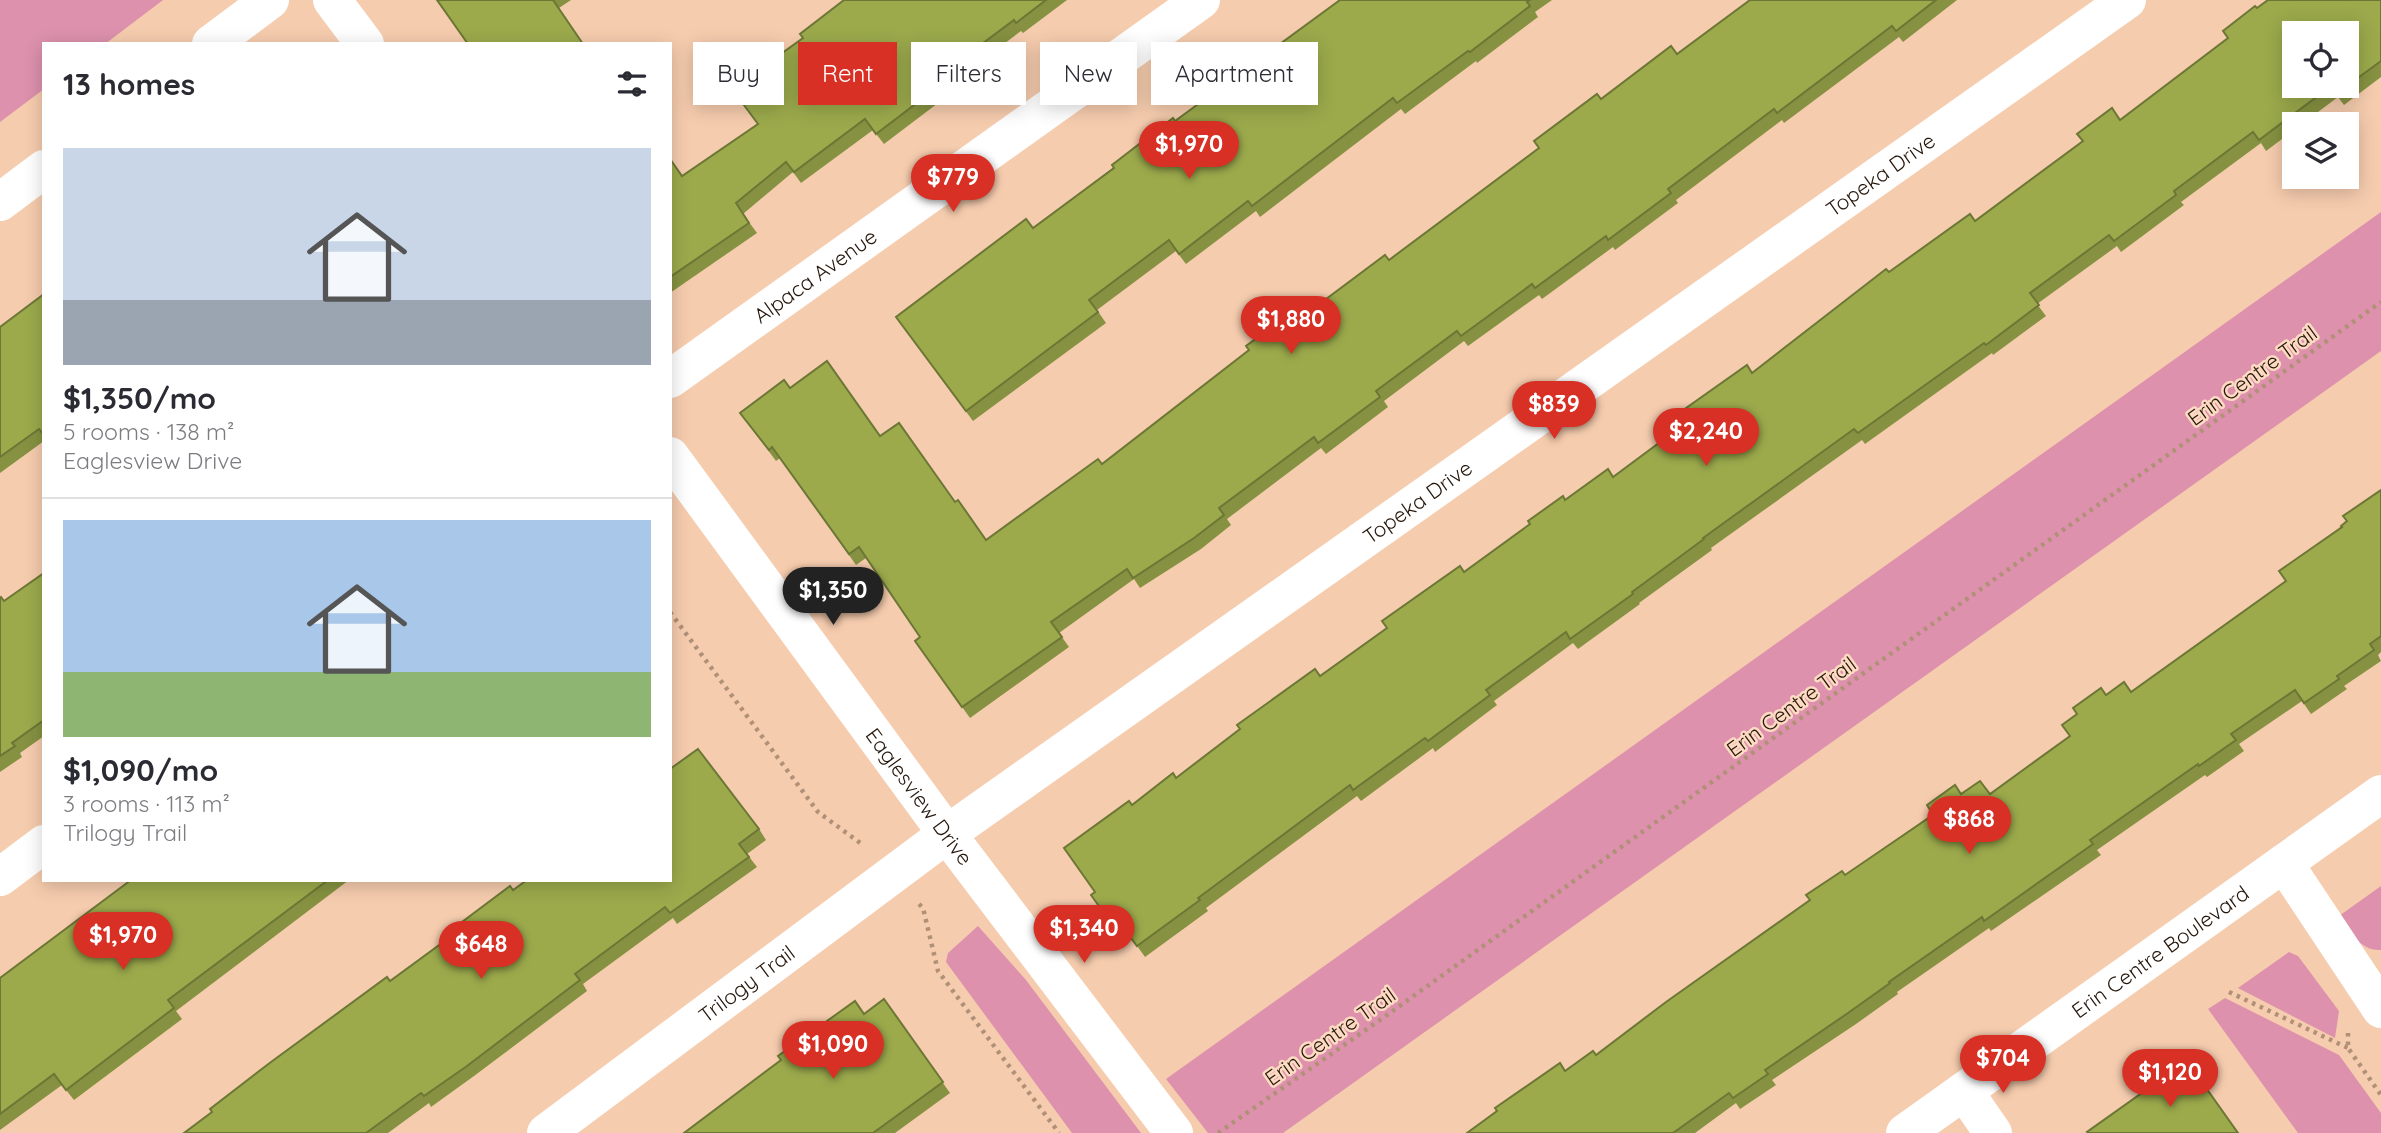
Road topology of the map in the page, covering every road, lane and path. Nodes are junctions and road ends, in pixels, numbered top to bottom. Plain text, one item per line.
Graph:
1 (270, 0) edge
2 (332, 0) edge
3 (1201, 0) edge
4 (2127, 0) edge
5 (214, 42) edge
6 (364, 42) edge
7 (42, 170) edge
8 (0, 202) edge
9 (2381, 302) edge
10 (672, 378) edge
11 (672, 459) edge
12 (2381, 794) edge
13 (947, 834) junction
14 (42, 846) edge
15 (2284, 863) junction
16 (0, 877) edge
17 (2229, 992) dead end
18 (2381, 1010) edge
19 (2348, 1048) dead end
20 (1964, 1091) junction
21 (547, 1133) edge
22 (1174, 1133) edge
23 (1218, 1133) edge
24 (1905, 1133) edge
25 (1993, 1133) edge

1 - 5 street
2 - 6 street
3 - 10 street, Alpaca Avenue
4 - 13 street, Topeka Drive
7 - 8 street
9 - 23 path, Erin Centre Trail
11 - 13 street, Eaglesview Drive
12 - 15 street, Erin Centre Boulevard
13 - 21 street, Trilogy Trail
13 - 22 street, Eaglesview Drive
14 - 16 street
15 - 18 street
15 - 20 street, Erin Centre Boulevard
17 - 19 path
20 - 24 street, Erin Centre Boulevard
20 - 25 street

